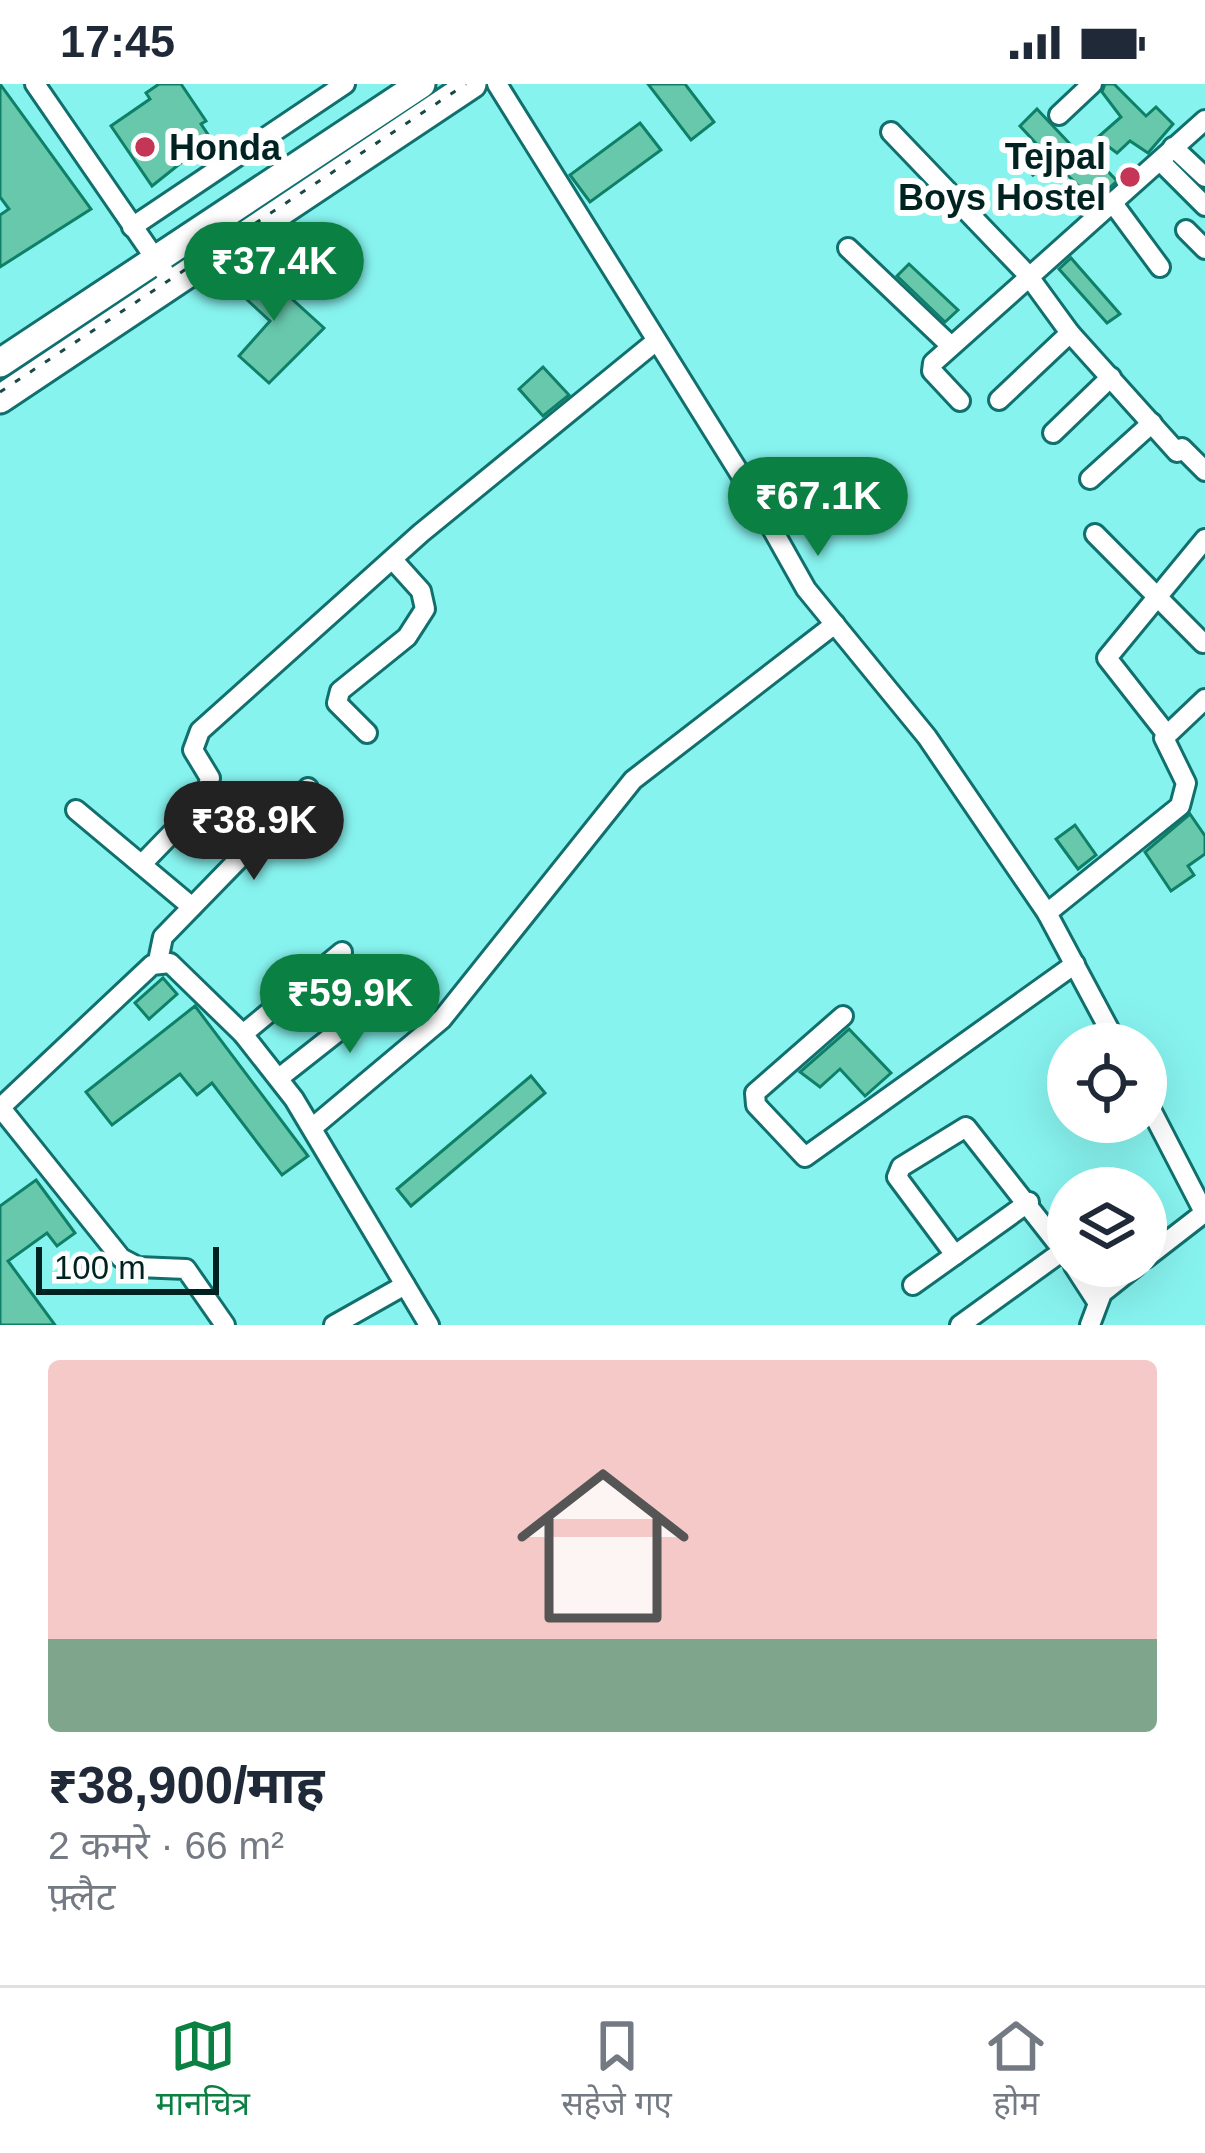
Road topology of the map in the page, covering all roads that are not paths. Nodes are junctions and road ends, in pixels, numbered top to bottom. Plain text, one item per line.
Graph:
1 (35, 84) edge
2 (345, 84) edge
3 (421, 84) edge
4 (472, 84) edge
5 (497, 84) edge
6 (1092, 84) edge
7 (1059, 116) dead end
8 (1205, 120) edge
9 (891, 132) dead end
10 (1166, 154) junction
11 (1205, 176) edge
12 (1112, 202) junction
13 (1205, 206) edge
14 (132, 227) junction
15 (1186, 230) dead end
16 (848, 248) dead end
17 (1205, 249) edge
18 (1160, 267) dead end
19 (164, 273) junction
20 (1027, 274) junction
21 (1070, 333) junction
22 (655, 341) junction
23 (951, 346) junction
24 (0, 363) edge
25 (1112, 377) junction
26 (0, 399) edge
27 (999, 400) dead end
28 (960, 401) dead end
29 (1152, 423) junction
30 (1053, 433) dead end
31 (1205, 472) edge
32 (1090, 478) dead end
33 (1096, 534) dead end
34 (1205, 539) edge
35 (393, 560) junction
36 (1155, 596) junction
37 (835, 624) junction
38 (1204, 645) edge
39 (1205, 698) edge
40 (367, 733) dead end
41 (1166, 733) junction
42 (308, 788) dead end
43 (76, 810) dead end
44 (142, 864) junction
45 (192, 907) junction
46 (1047, 913) junction
47 (342, 952) dead end
48 (158, 961) junction
49 (1075, 964) junction
50 (387, 993) dead end
51 (843, 1016) dead end
52 (1106, 1023) edge
53 (243, 1034) junction
54 (279, 1078) junction
55 (0, 1107) edge
56 (312, 1128) junction
57 (1167, 1141) edge
58 (1029, 1202) junction
59 (1204, 1214) edge
60 (1047, 1228) edge
61 (1167, 1242) edge
62 (955, 1255) junction
63 (1047, 1271) edge
64 (405, 1285) junction
65 (913, 1285) dead end
66 (1087, 1287) edge
67 (1111, 1287) edge
68 (1096, 1300) junction
69 (963, 1324) edge
70 (225, 1325) edge
71 (334, 1325) edge
72 (429, 1325) edge
73 (1090, 1325) edge

1 - 14 street
2 - 14 street
3 - 19 highway
4 - 19 highway
5 - 22 street
6 - 7 street
8 - 10 street
9 - 20 street
10 - 11 street
10 - 12 street
10 - 13 street
12 - 18 street
12 - 20 street
14 - 19 street
15 - 17 street
16 - 23 street
19 - 24 highway
19 - 26 highway
20 - 21 street
20 - 23 street
21 - 25 street
21 - 27 street
22 - 35 street
22 - 37 street
23 - 28 street
25 - 29 street
25 - 30 street
29 - 31 street
29 - 32 street
33 - 36 street
34 - 36 street
35 - 40 street
35 - 44 street
36 - 38 street
36 - 41 street
37 - 46 street
37 - 56 street
39 - 41 street
41 - 46 street
42 - 45 street
43 - 44 street
44 - 45 street
45 - 48 street
46 - 49 street
47 - 53 street
48 - 53 street
48 - 55 street
49 - 51 street
49 - 52 street
50 - 54 street
53 - 54 street
54 - 56 street
55 - 70 street
56 - 64 street
57 - 59 street
58 - 60 street
58 - 62 street
58 - 62 street
59 - 61 street
62 - 65 street
63 - 69 street
64 - 71 street
64 - 72 street
66 - 68 street
67 - 68 street
68 - 73 street

